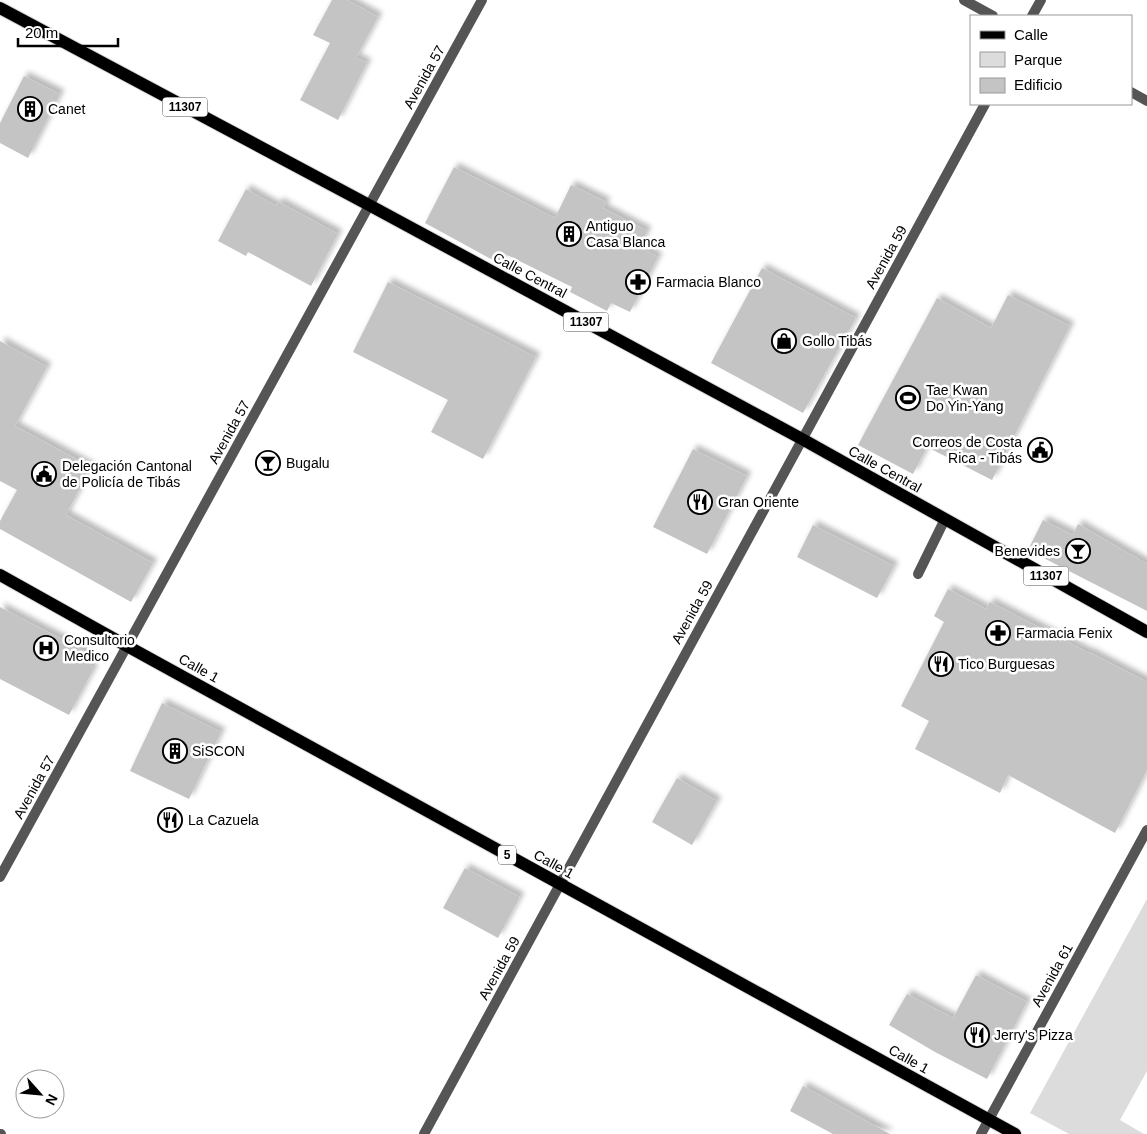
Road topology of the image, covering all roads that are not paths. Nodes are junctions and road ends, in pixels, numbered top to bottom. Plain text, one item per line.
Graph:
1 (482, 0) edge
2 (964, 0) edge
3 (1041, 0) edge
4 (0, 8) edge
5 (992, 15) edge
6 (1033, 15) edge
7 (1132, 93) edge
8 (1147, 101) edge
9 (983, 105) edge
10 (370, 205) junction
11 (802, 439) junction
12 (945, 520) junction
13 (918, 574) dead end
14 (0, 575) edge
15 (1147, 632) edge
16 (127, 646) junction
17 (1147, 830) edge
18 (0, 877) edge
19 (560, 884) junction
20 (989, 1120) junction
21 (424, 1134) edge
22 (981, 1134) edge
23 (1015, 1134) edge

1 - 10 street, Avenida 57
2 - 5 street
3 - 6 street
4 - 10 main road, Calle Central / 11307
7 - 8 street
9 - 11 street, Avenida 59
10 - 11 main road, Calle Central / 11307
10 - 16 street, Avenida 57
11 - 12 main road, Calle Central / 11307
11 - 19 street, Avenida 59
12 - 13 street
12 - 15 main road, Calle Central / 11307
14 - 16 main road, Calle 1 / 5
16 - 18 street, Avenida 57
16 - 19 main road, Calle 1 / 5
17 - 20 street, Avenida 61
19 - 20 main road, Calle 1 / 5
19 - 21 street, Avenida 59
20 - 22 street, Avenida 61
20 - 23 main road, Calle 1 / 5

